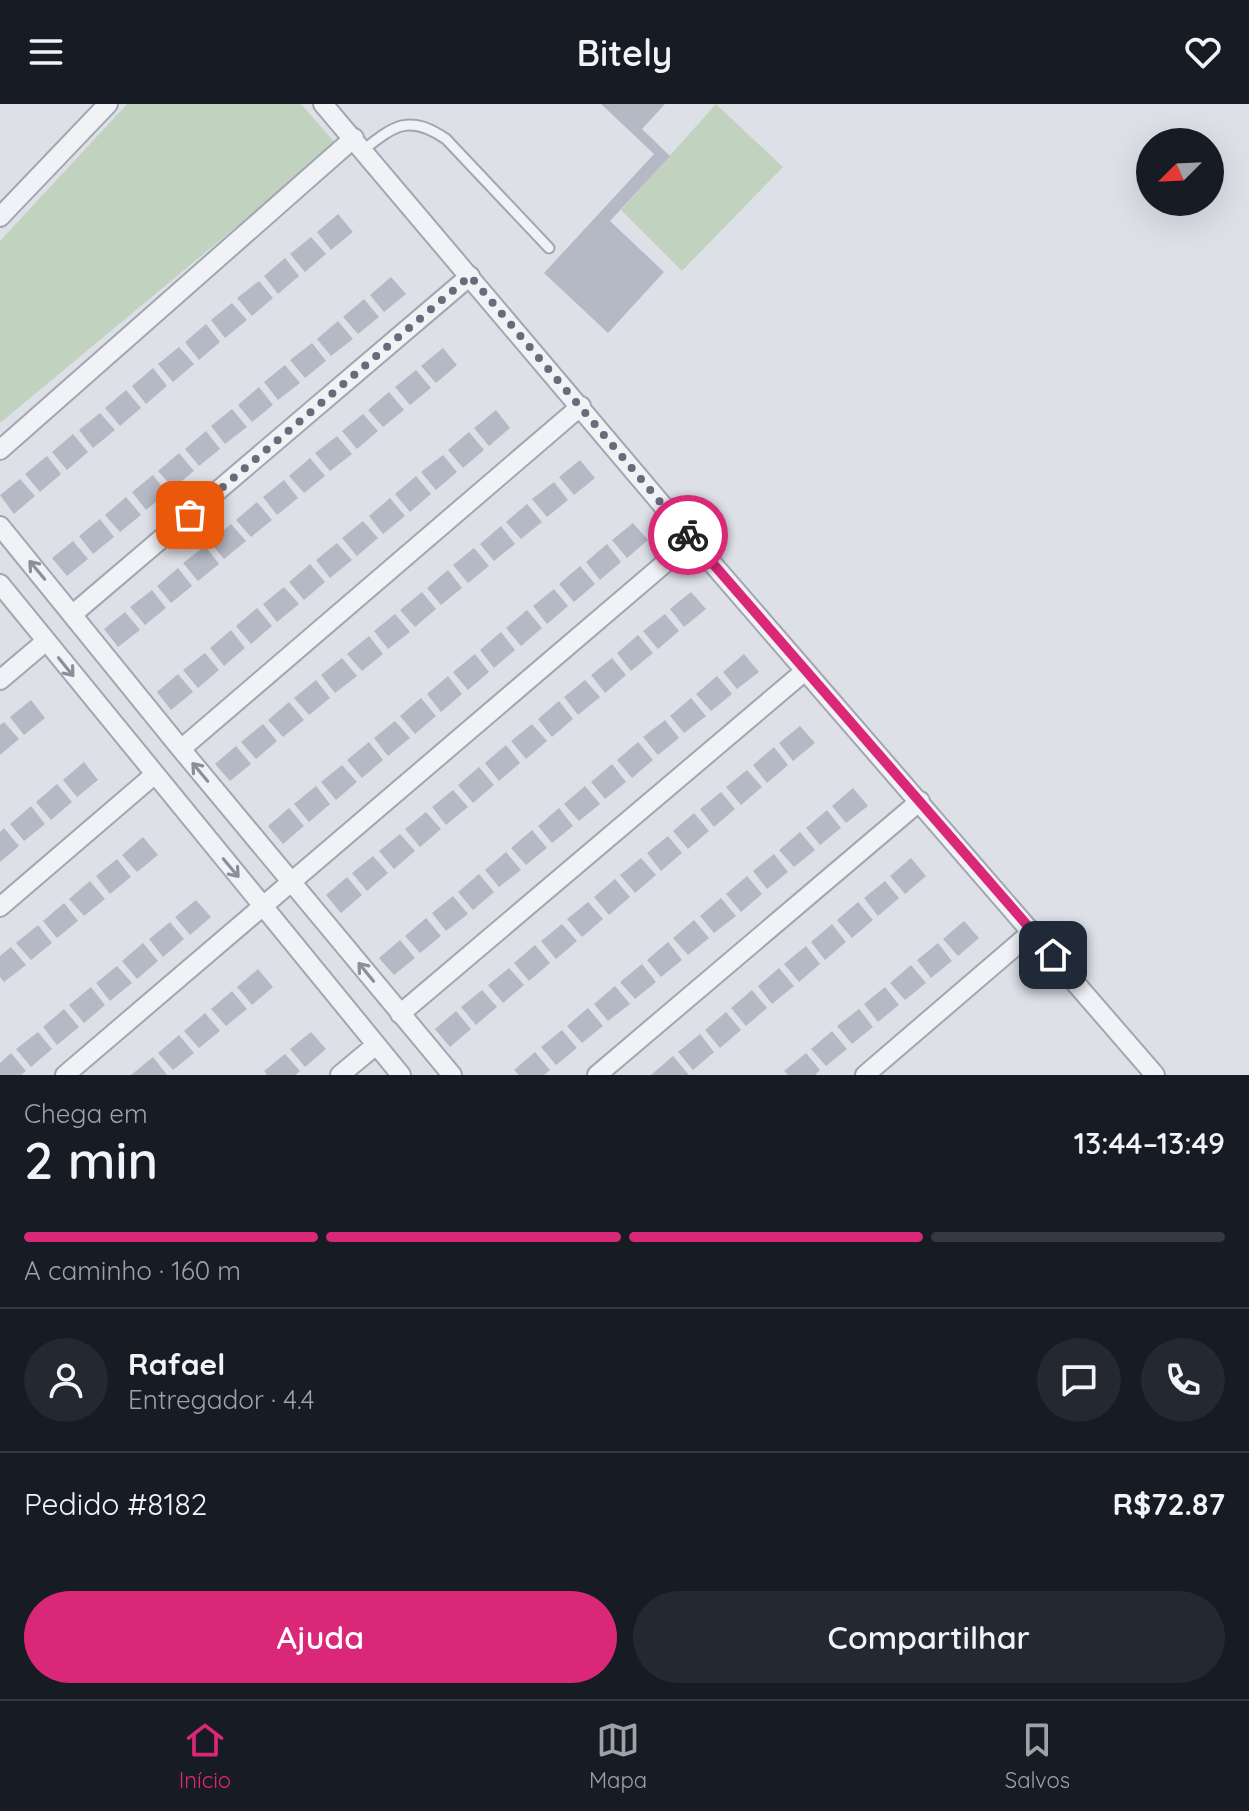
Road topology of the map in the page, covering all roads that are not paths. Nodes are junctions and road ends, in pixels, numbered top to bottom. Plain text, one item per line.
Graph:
1 (108, 104) edge
2 (323, 104) edge
3 (358, 144) junction
4 (0, 217) edge
5 (549, 248) dead end
6 (470, 276) junction
7 (581, 406) junction
8 (0, 450) edge
9 (0, 526) edge
10 (692, 540) junction
11 (0, 584) edge
12 (73, 614) junction
13 (45, 642) junction
14 (805, 671) junction
15 (0, 680) edge
16 (181, 749) junction
17 (154, 775) junction
18 (920, 801) junction
19 (292, 882) junction
20 (0, 907) edge
21 (262, 907) junction
22 (1033, 931) junction
23 (400, 1014) junction
24 (376, 1045) junction
25 (65, 1075) edge
26 (340, 1075) edge
27 (401, 1075) edge
28 (452, 1075) edge
29 (597, 1075) edge
30 (865, 1075) edge
31 (1155, 1075) edge

1 - 4 street
2 - 3 street
3 - 5 lane
3 - 6 street
3 - 8 street
6 - 7 street
6 - 12 street
7 - 10 street
7 - 16 street
12 -> 9 street
10 - 14 street
10 - 19 street
11 - 13 street
12 - 16 street
13 - 15 street
13 -> 17 street
14 - 18 street
14 - 23 street
19 -> 16 street
17 - 20 street
17 -> 21 street
18 - 22 street
18 - 29 street
19 - 21 street
23 -> 19 street
21 - 24 street
21 - 25 street
22 - 30 street
22 - 31 street
23 - 28 street
24 - 26 street
24 - 27 street

